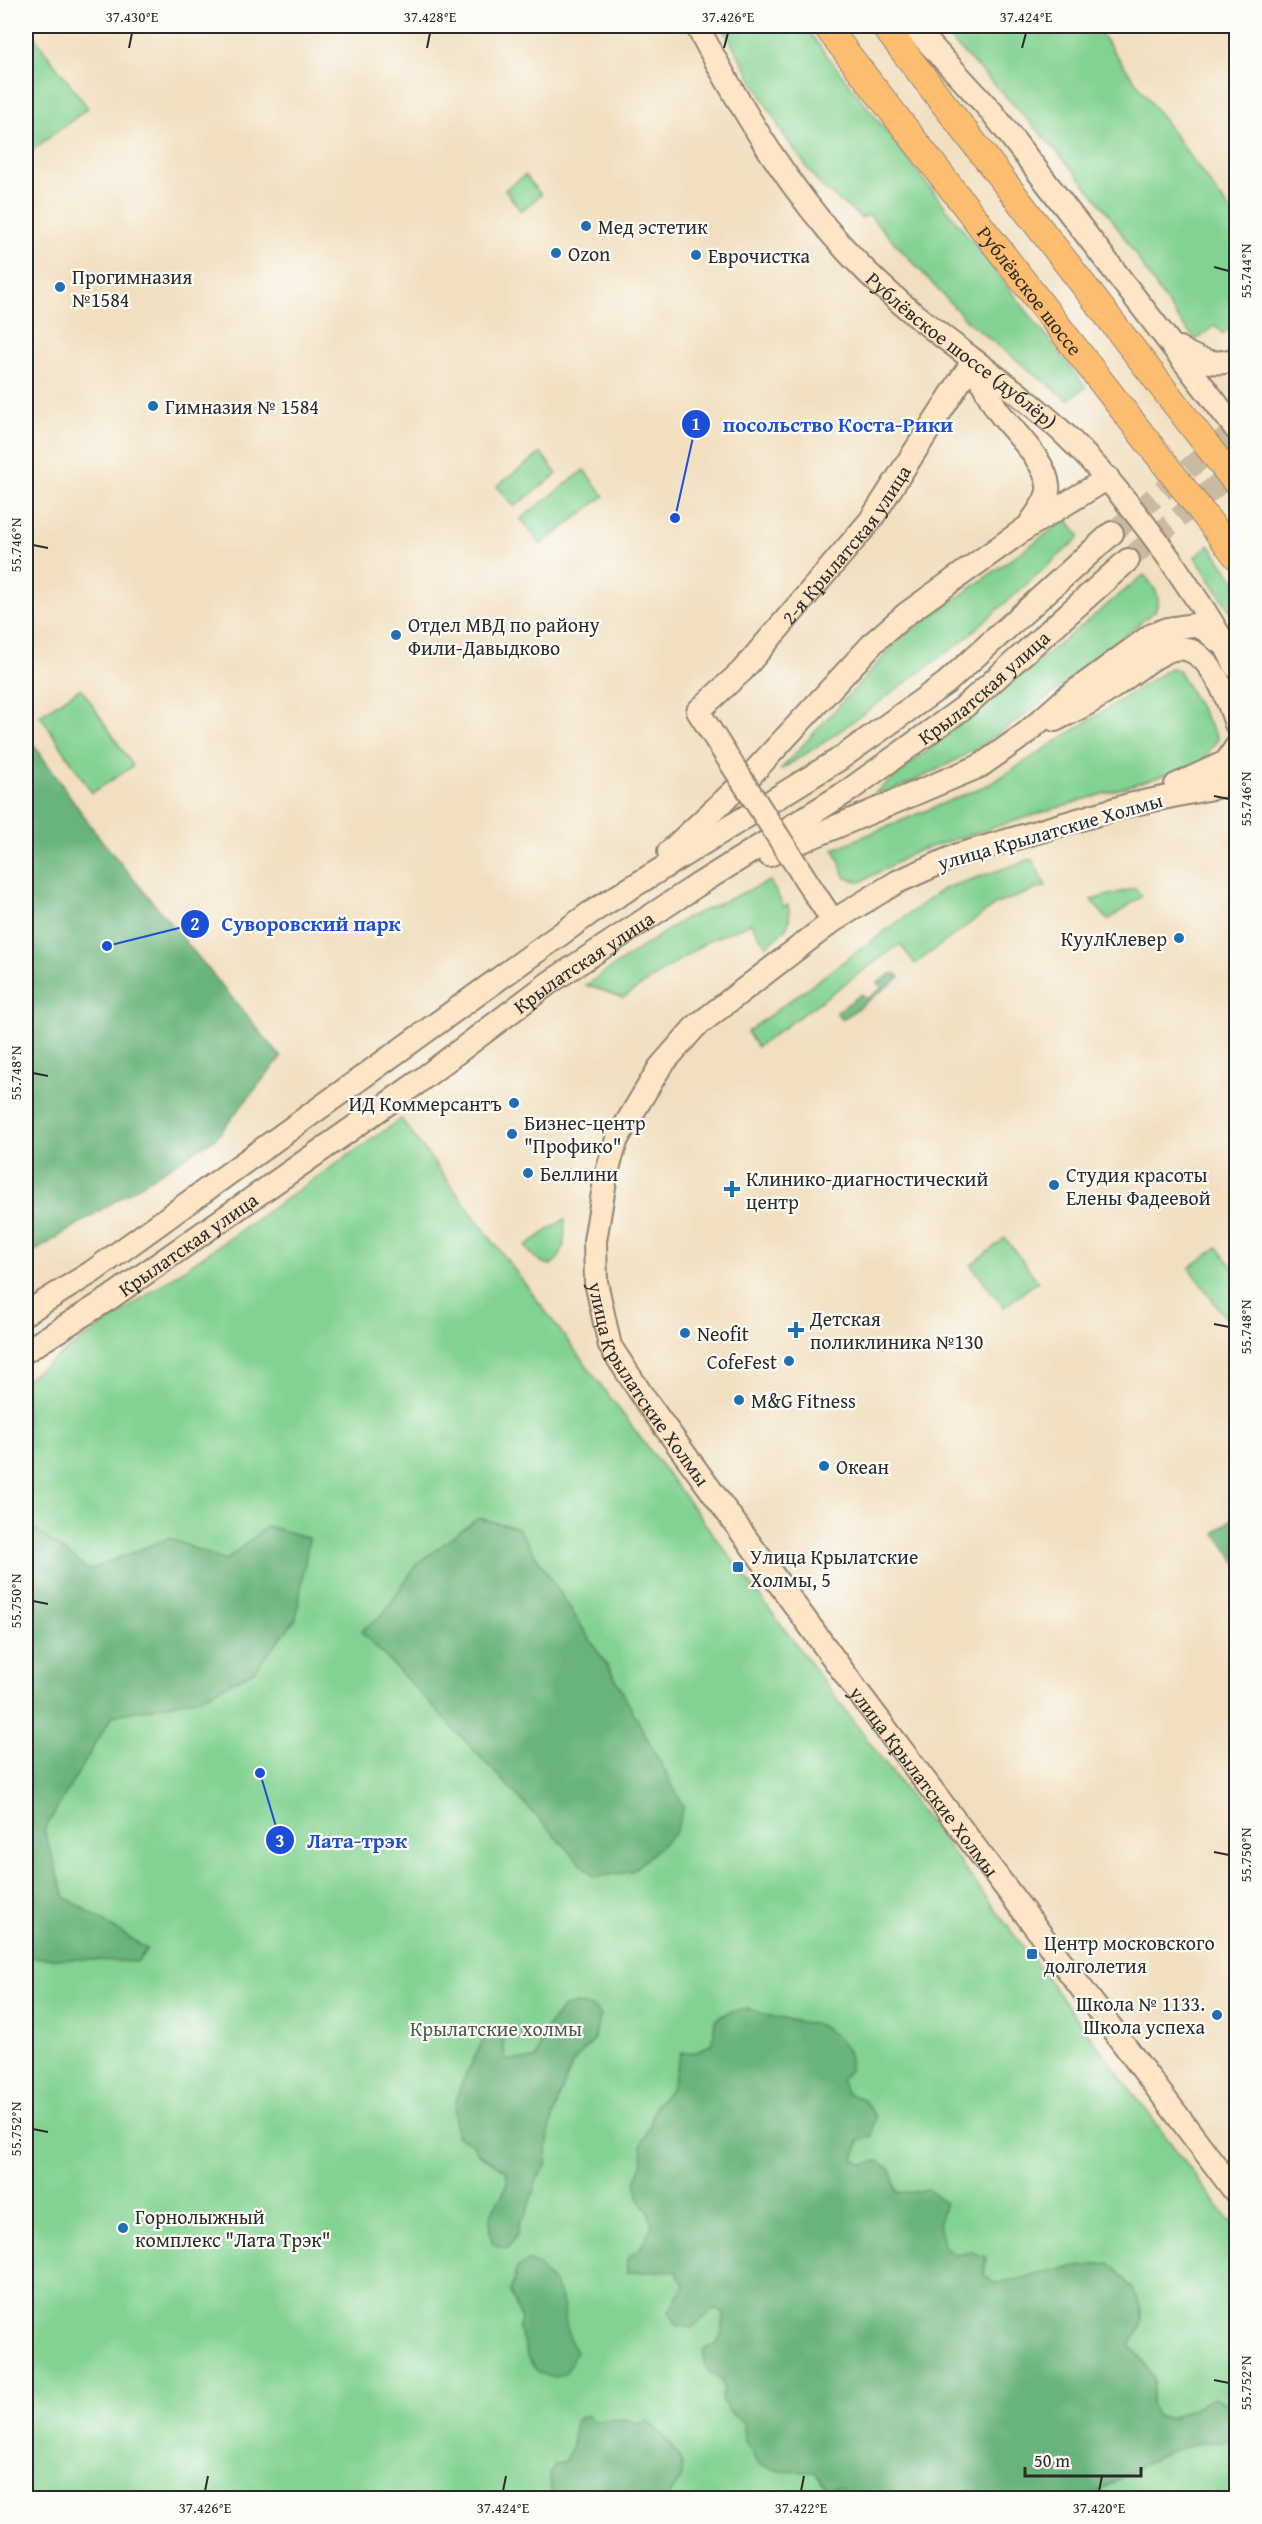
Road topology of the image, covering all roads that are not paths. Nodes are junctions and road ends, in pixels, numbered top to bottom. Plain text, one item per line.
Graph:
1 (697, 26) edge
2 (826, 26) edge
3 (884, 26) edge
4 (913, 26) edge
5 (1170, 341) junction
6 (1236, 359) edge
7 (973, 361) junction
8 (1236, 429) edge
9 (1108, 478) junction
10 (1236, 483) edge
11 (1026, 528) junction
12 (1112, 533) tunnel mouth
13 (1236, 556) edge
14 (1128, 560) tunnel mouth
15 (1232, 658) edge
16 (1236, 724) edge
17 (1024, 735) junction
18 (1236, 747) edge
19 (1236, 783) edge
20 (1129, 806) junction
21 (696, 886) junction
22 (591, 913) junction
23 (833, 921) junction
24 (26, 1313) edge
25 (26, 1351) edge
26 (1236, 2193) edge

1 - 7 main road, Рублёвское шоссе (дублёр)
2 - 13 main road, Рублёвское шоссе
3 - 10 main road
4 - 5 main road
5 - 6 main road
5 - 8 main road
7 - 9 main road, Рублёвское шоссе (дублёр)
7 - 11 main road
7 - 23 main road, 2-я Крылатская улица, bridge
9 - 11 main road
9 - 15 main road, Рублёвское шоссе (дублёр)
11 - 22 main road
12 - 22 main road, Крылатская улица
14 - 21 main road, Крылатская улица
15 - 17 main road
16 - 17 main road
17 - 21 main road
18 - 20 main road
19 - 20 main road, улица Крылатские Холмы
20 - 23 main road, улица Крылатские Холмы
21 - 25 main road, Крылатская улица
22 - 24 main road, Крылатская улица
23 - 26 main road, улица Крылатские Холмы

